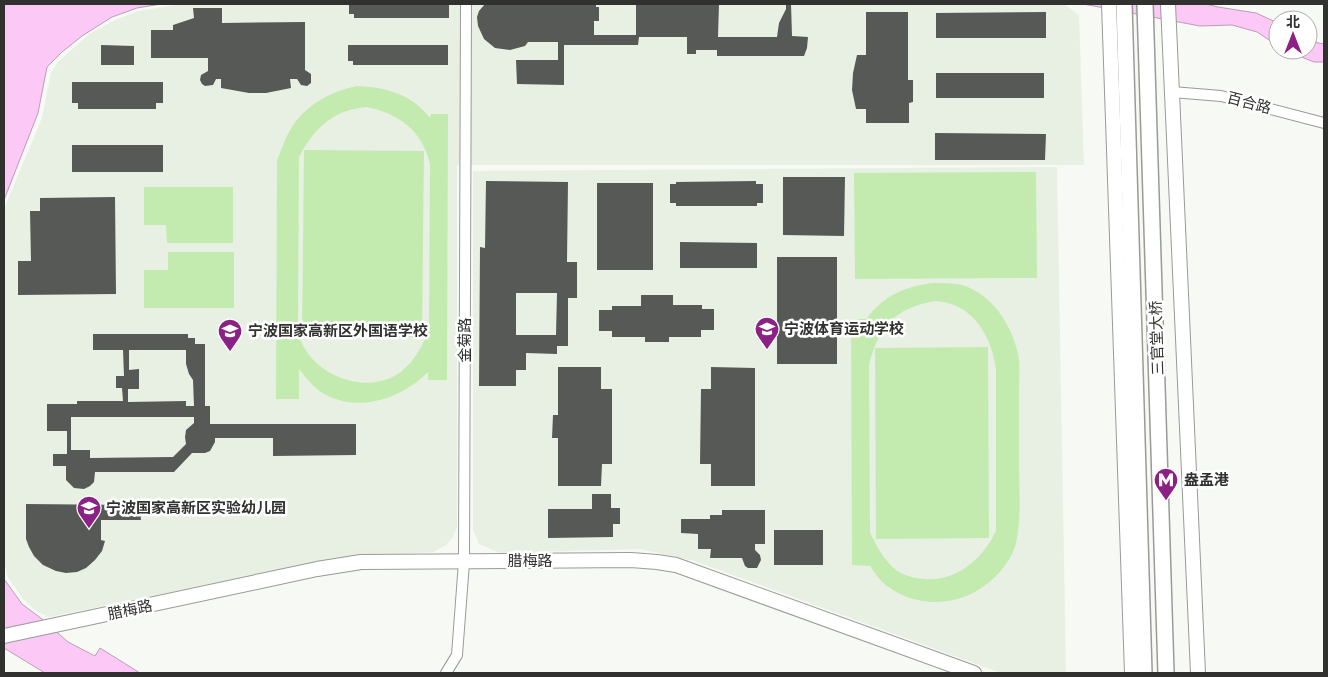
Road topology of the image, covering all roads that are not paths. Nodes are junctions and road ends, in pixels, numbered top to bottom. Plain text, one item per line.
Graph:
1 (466, 4) edge
2 (1108, 4) edge
3 (1124, 4) edge
4 (1145, 4) edge
5 (1168, 4) edge
6 (1172, 92) junction
7 (1324, 123) edge
8 (464, 562) junction
9 (4, 636) edge
10 (446, 673) edge
11 (974, 673) edge
12 (1132, 673) edge
13 (1144, 673) edge
14 (1166, 673) edge
15 (1198, 673) edge

1 - 8 street, 金菊路
2 - 12 street
3 - 13 main road, 三官堂大桥
4 - 14 main road, 三官堂大桥, bridge
5 - 6 street
6 - 7 street, 百合路
6 - 15 street
8 - 9 street, 腊梅路
8 - 10 street, 金菊路
8 - 11 street, 腊梅路

